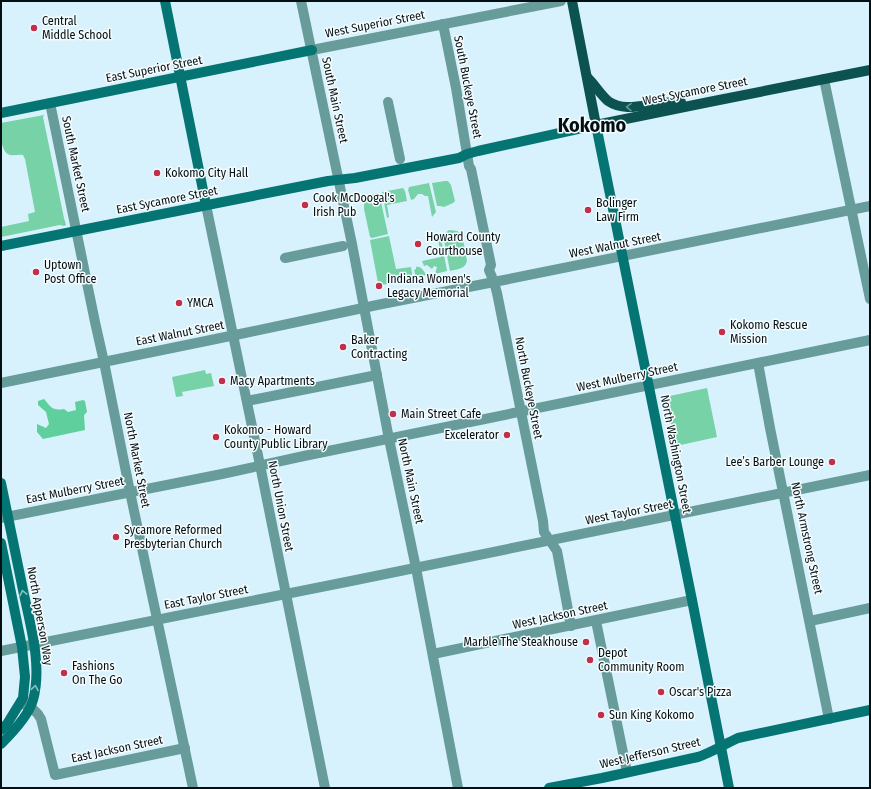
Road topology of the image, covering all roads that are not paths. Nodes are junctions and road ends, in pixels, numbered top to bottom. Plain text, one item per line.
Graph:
1 (165, 1) edge
2 (301, 1) edge
3 (561, 1) edge
4 (572, 1) edge
5 (443, 24) junction
6 (312, 50) junction
7 (870, 70) edge
8 (180, 77) junction
9 (586, 77) junction
10 (824, 79) junction
11 (388, 102) dead end
12 (709, 102) junction
13 (50, 103) junction
14 (1, 113) edge
15 (596, 125) junction
16 (468, 154) junction
17 (400, 158) dead end
18 (339, 180) junction
19 (206, 205) junction
20 (870, 206) edge
21 (851, 210) junction
22 (76, 231) junction
23 (1, 246) edge
24 (343, 246) dead end
25 (623, 256) junction
26 (285, 258) dead end
27 (494, 282) junction
28 (870, 299) edge
29 (364, 307) junction
30 (233, 336) junction
31 (870, 340) edge
32 (104, 362) junction
33 (758, 363) junction
34 (377, 375) junction
35 (1, 383) edge
36 (649, 386) junction
37 (247, 401) junction
38 (520, 412) junction
39 (389, 439) junction
40 (260, 466) junction
41 (870, 475) edge
42 (1, 483) edge
43 (130, 492) junction
44 (784, 493) junction
45 (675, 515) junction
46 (4, 517) edge
47 (549, 541) junction
48 (1, 543) edge
49 (416, 568) junction
50 (286, 594) junction
51 (692, 600) junction
52 (870, 608) edge
53 (157, 620) junction
54 (596, 620) junction
55 (810, 621) junction
56 (571, 626) junction
57 (34, 644) junction
58 (22, 647) junction
59 (1, 651) edge
60 (433, 654) junction
61 (20, 702) junction
62 (30, 707) junction
63 (870, 710) edge
64 (830, 719) junction
65 (1, 730) edge
66 (1, 744) edge
67 (720, 746) junction
68 (184, 748) junction
69 (627, 772) junction
70 (193, 788) edge
71 (325, 788) edge
72 (458, 788) edge
73 (549, 788) edge
74 (729, 788) edge

1 - 8 main road
2 - 6 street, South Main Street
3 - 5 street, West Superior Street
4 - 9 main road
5 - 6 street, West Superior Street
5 - 16 street, South Buckeye Street
6 - 8 main road, East Superior Street
6 - 18 street, South Main Street
7 - 10 main road, West Sycamore Street
8 - 13 main road, East Superior Street
8 - 19 main road
12 -> 9 main road
9 - 15 main road
10 - 12 main road, West Sycamore Street
10 - 21 street
11 - 17 street
12 - 15 main road, West Sycamore Street
13 - 14 main road, East Superior Street
13 - 22 street, South Market Street
15 - 16 main road, West Sycamore Street
15 - 25 main road, North Washington Street
16 - 18 main road, West Sycamore Street
16 - 27 street, North Buckeye Street
18 - 19 main road, East Sycamore Street
18 - 29 street, North Main Street
19 - 22 main road, East Sycamore Street
19 - 30 street, North Union Street
20 - 21 street, West Walnut Street
21 - 25 street, West Walnut Street
21 - 28 street
22 - 23 main road, East Sycamore Street
22 - 32 street, North Market Street
24 - 26 street
25 - 27 street, West Walnut Street
25 - 36 main road, North Washington Street
27 - 29 street, West Walnut Street
27 - 38 street, North Buckeye Street
29 - 30 street, East Walnut Street
29 - 34 street, North Main Street
30 - 32 street, East Walnut Street
30 - 37 street, North Union Street
31 - 33 street, West Mulberry Street
32 - 35 street, East Walnut Street
32 - 43 street, North Market Street
33 - 36 street, West Mulberry Street
33 - 44 street, North Armstrong Street
34 - 37 street
34 - 39 street, North Main Street
36 - 38 street, West Mulberry Street
36 - 45 main road, North Washington Street
37 - 40 street, North Union Street
38 - 39 street, West Mulberry Street
38 - 47 street, North Buckeye Street
39 - 40 street, East Mulberry Street
39 - 49 street, North Main Street
40 - 43 street, East Mulberry Street
40 - 50 street, North Union Street
41 - 44 street, West Taylor Street
42 - 46 main road, North Apperson Way
43 - 46 street, East Mulberry Street
43 - 53 street, North Market Street
44 - 45 street, West Taylor Street
44 - 55 street, North Armstrong Street
45 - 47 street, West Taylor Street
45 - 51 main road, North Washington Street
57 -> 46 main road, North Apperson Way
47 - 49 street, West Taylor Street
47 - 56 street, North Buckeye Street
48 - 58 main road, North Apperson Way
49 - 50 street, East Taylor Street
49 - 60 street, North Main Street
50 - 53 street, East Taylor Street
50 - 71 street, North Union Street
51 - 54 street, West Jackson Street
51 - 67 main road, North Washington Street
52 - 55 street
53 - 57 street, East Taylor Street
53 - 68 street, North Market Street
54 - 56 street, West Jackson Street
54 - 69 street
55 - 64 street, North Armstrong Street
56 - 60 street, West Jackson Street
57 - 58 street, East Taylor Street
62 -> 57 main road, North Apperson Way
58 - 59 street, East Taylor Street
58 - 61 main road, North Apperson Way
60 - 72 street, North Main Street
61 - 62 street
61 - 65 main road, North Apperson Way
62 - 66 main road, North Apperson Way
62 - 68 street, East Jackson Street
63 - 64 main road, West Jefferson Street
64 - 67 main road, West Jefferson Street
67 - 69 main road, West Jefferson Street
67 - 74 main road, North Washington Street
68 - 70 street, North Market Street
69 - 73 main road, West Jefferson Street

